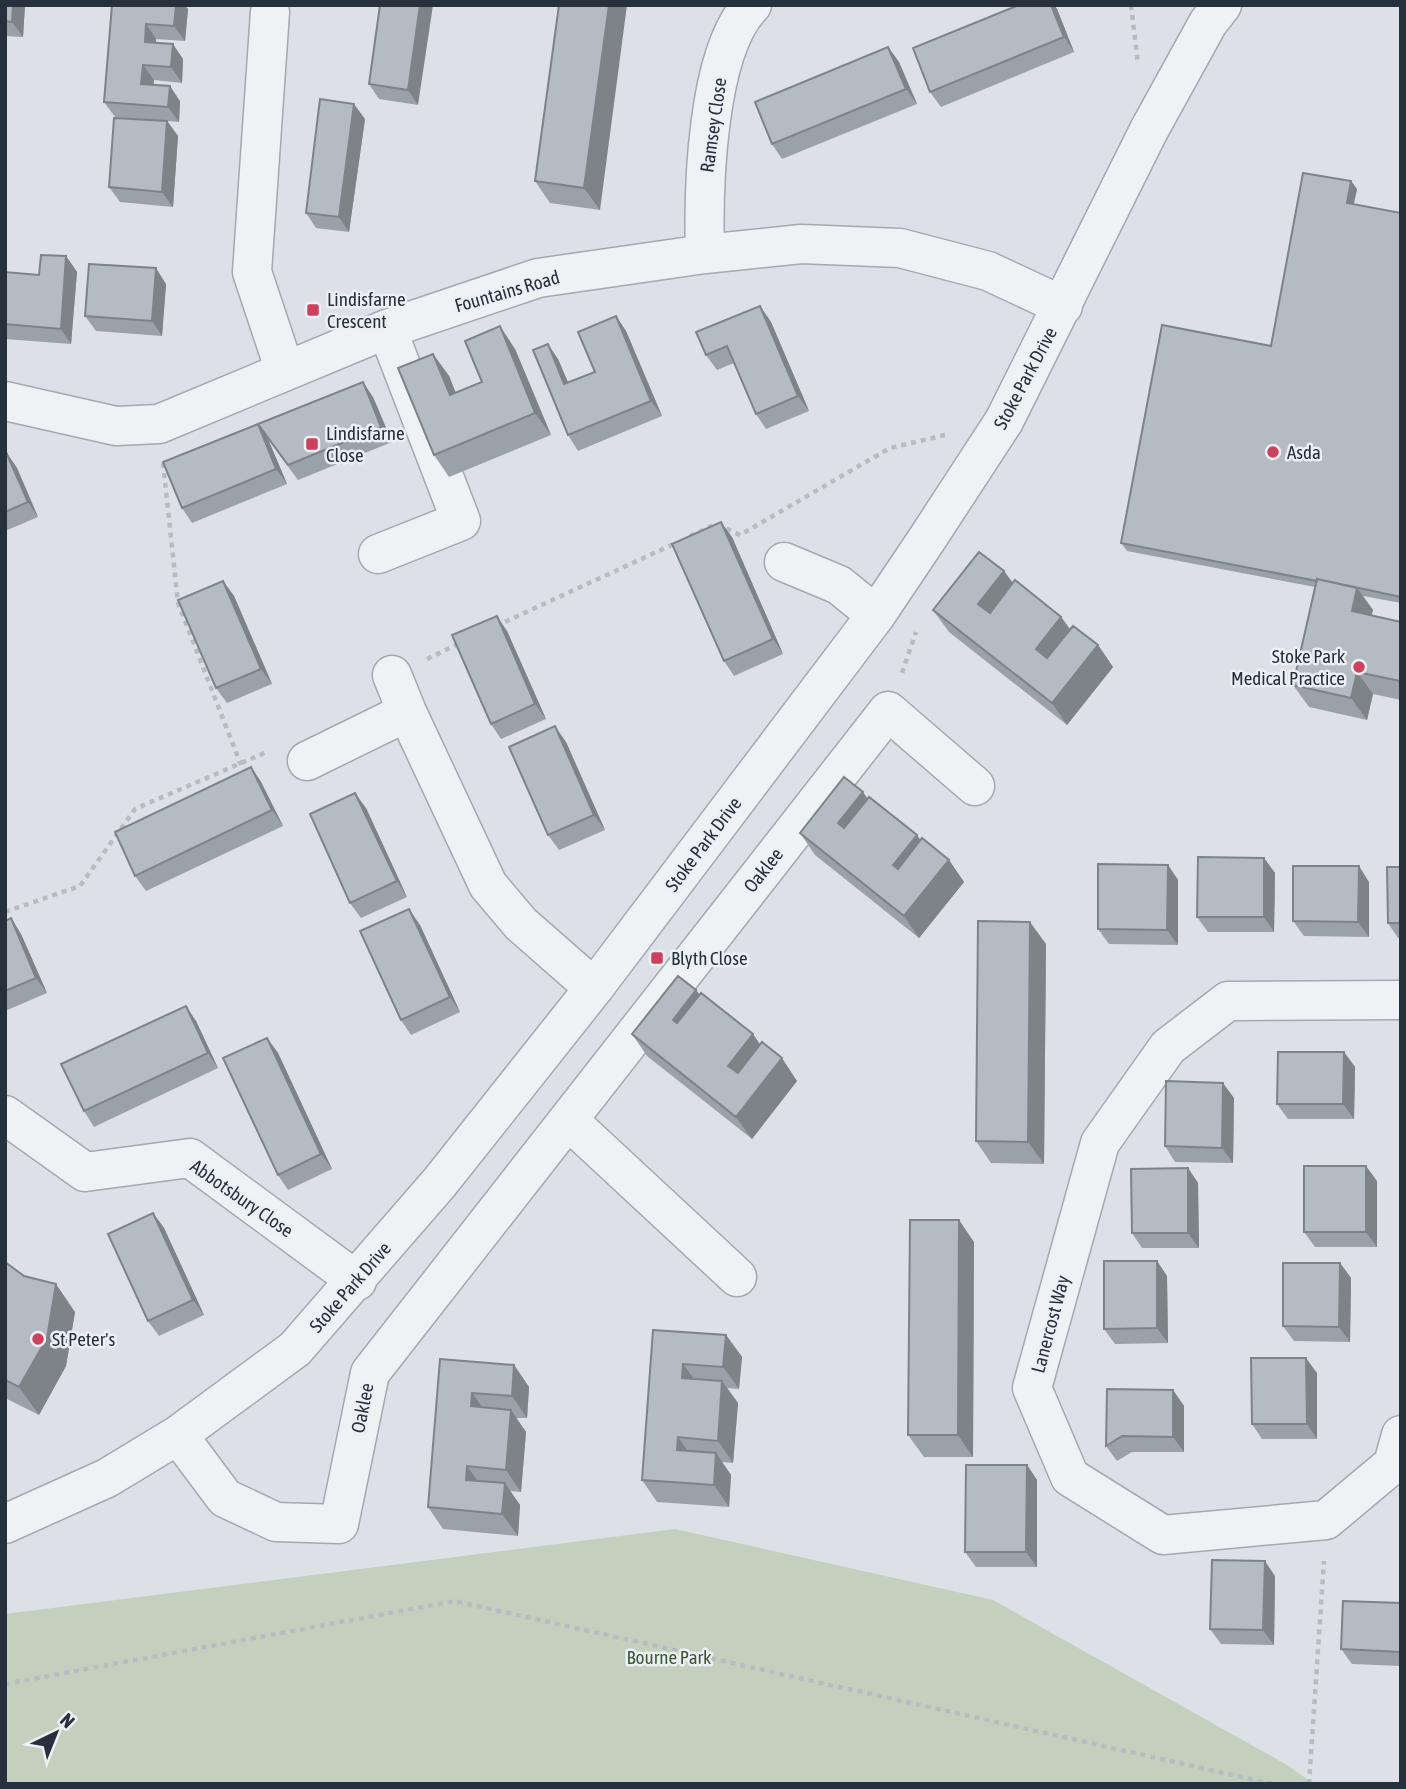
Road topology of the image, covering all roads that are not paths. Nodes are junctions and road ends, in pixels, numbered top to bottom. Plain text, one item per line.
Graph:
1 (752, 5) edge
2 (1222, 5) edge
3 (270, 12) dead end
4 (705, 254) junction
5 (1063, 306) junction
6 (387, 329) junction
7 (285, 370) junction
8 (5, 401) edge
9 (378, 554) dead end
10 (784, 562) dead end
11 (876, 615) junction
12 (392, 675) road end
13 (407, 712) junction
14 (291, 755) road end
15 (975, 786) dead end
16 (594, 988) junction
17 (1401, 1000) edge
18 (5, 1115) edge
19 (568, 1120) junction
20 (737, 1277) dead end
21 (357, 1281) junction
22 (178, 1435) junction
23 (1401, 1435) edge
24 (5, 1524) edge

1 - 4 street, Ramsey Close
2 - 5 street, Stoke Park Drive
3 - 7 street
4 - 5 street, Fountains Road
4 - 6 street, Fountains Road
5 - 11 street, Stoke Park Drive
6 - 7 street, Fountains Road
6 - 9 street
7 - 8 street, Fountains Road
10 - 11 street
11 - 16 street, Stoke Park Drive
12 - 13 street
13 - 14 street
13 - 16 street
15 - 19 street, Oaklee
16 - 21 street, Stoke Park Drive
17 - 23 street, Lanercost Way
18 - 21 street, Abbotsbury Close
19 - 20 street
19 - 22 street, Oaklee
21 - 22 street, Stoke Park Drive
22 - 24 street, Stoke Park Drive

